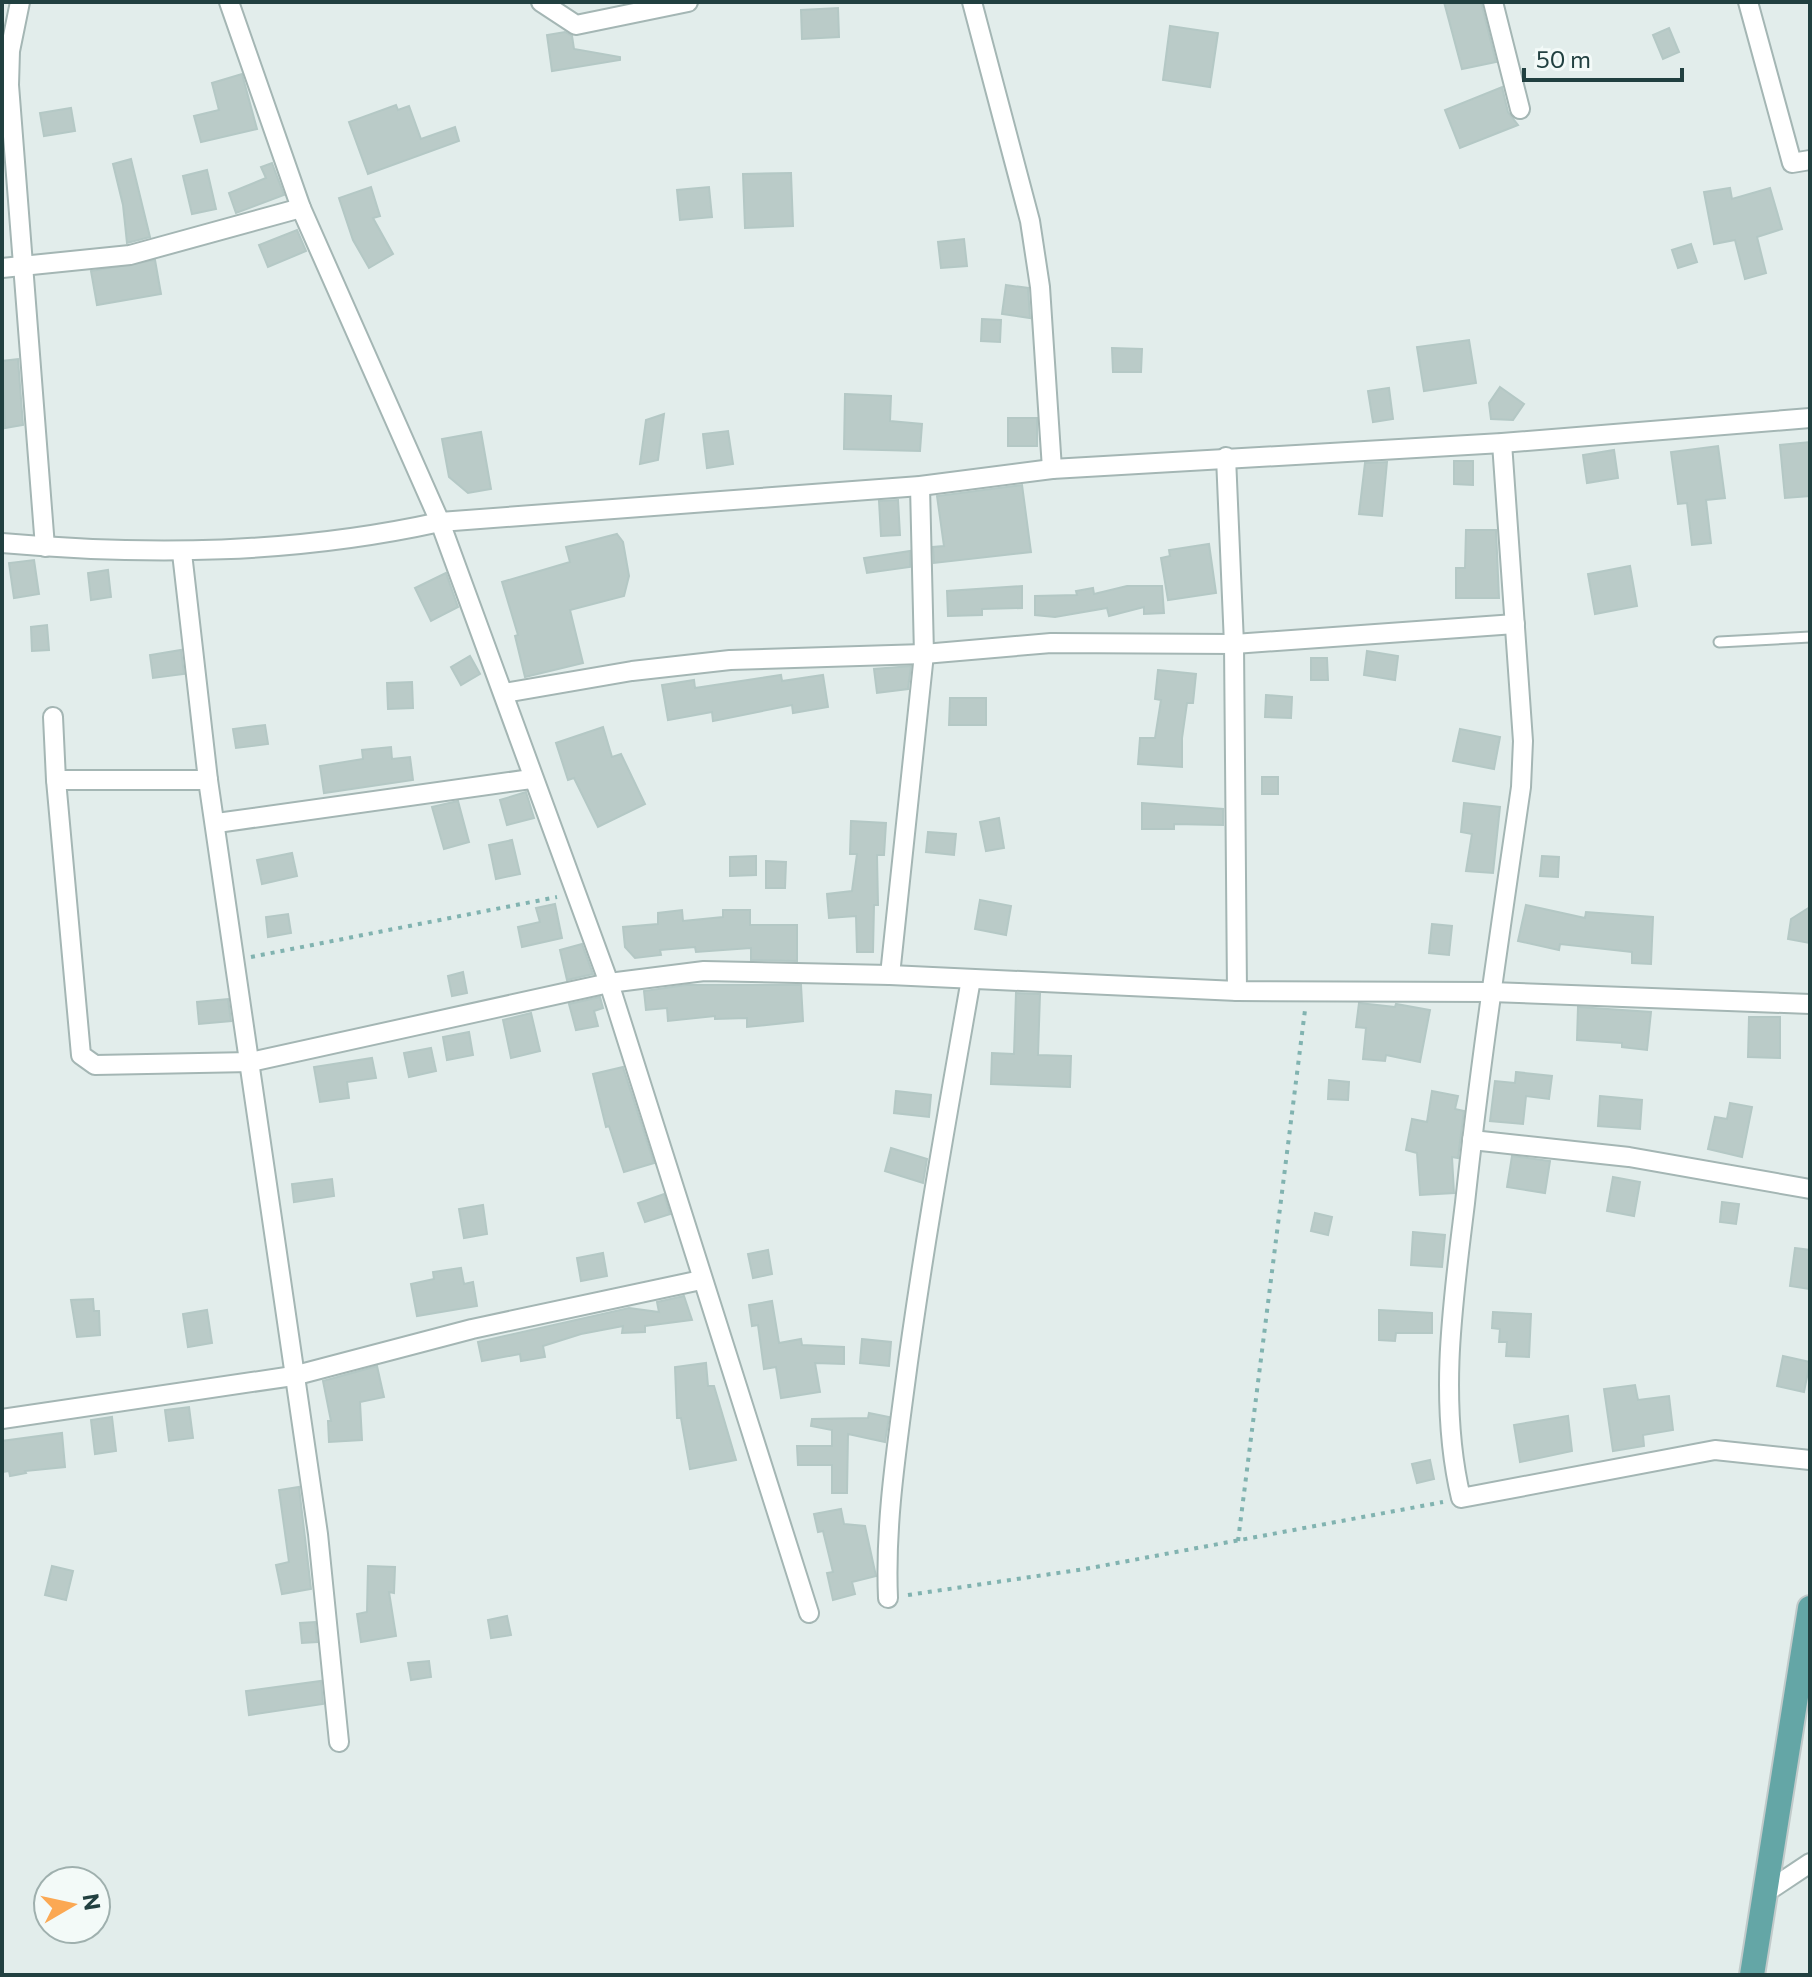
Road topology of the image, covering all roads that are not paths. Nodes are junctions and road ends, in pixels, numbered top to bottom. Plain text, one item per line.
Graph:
1 (20, 2) edge
2 (229, 2) edge
3 (541, 2) edge
4 (688, 2) edge
5 (972, 2) edge
6 (1493, 2) edge
7 (1748, 2) edge
8 (1520, 109) dead end
9 (1810, 160) edge
10 (301, 208) junction
11 (22, 266) junction
12 (2, 268) edge
13 (1810, 418) edge
14 (1502, 443) junction
15 (1226, 457) junction
16 (1052, 469) junction
17 (920, 486) junction
18 (440, 522) junction
19 (2, 543) edge
20 (45, 547) junction
21 (182, 553) junction
22 (1515, 624) junction
23 (1810, 637) edge
24 (1719, 642) dead end
25 (1234, 644) junction
26 (924, 654) junction
27 (504, 693) junction
28 (53, 717) dead end
29 (531, 779) junction
30 (56, 780) junction
31 (208, 780) junction
32 (217, 823) junction
33 (890, 975) junction
34 (971, 979) junction
35 (609, 983) junction
36 (1237, 991) junction
37 (1491, 992) junction
38 (1810, 1004) edge
39 (251, 1062) junction
40 (1472, 1140) junction
41 (1810, 1189) edge
42 (701, 1280) junction
43 (293, 1376) junction
44 (2, 1419) edge
45 (1810, 1460) edge
46 (888, 1598) road end
47 (1810, 1608) edge
48 (809, 1613) dead end
49 (339, 1742) dead end
50 (1810, 1863) edge
51 (1765, 1893) junction
52 (1752, 1975) edge

1 - 11 street
2 - 10 street
3 - 4 street
5 - 16 street
6 - 8 street
7 - 9 street
10 - 11 street
10 - 18 street
11 - 12 street
11 - 20 street
13 - 14 street
14 - 15 street
14 - 22 street
15 - 16 street
15 - 25 street
16 - 17 street
17 - 18 street
17 - 26 street
18 - 21 street
18 - 27 street
19 - 20 street
20 - 21 street
21 - 31 street
22 - 25 street
22 - 37 street
23 - 24 lane
25 - 26 street
25 - 36 street
26 - 27 street
26 - 33 street
27 - 29 street
28 - 30 street
29 - 32 street
29 - 35 street
30 - 31 street
30 - 39 street
31 - 32 street
32 - 39 street
33 - 34 street
33 - 35 street
34 - 36 street
34 - 46 street
35 - 39 street
35 - 42 street
36 - 37 street
37 - 38 street
37 - 40 street
39 - 43 street
40 - 41 street
40 - 45 street
42 - 43 street
42 - 48 street
43 - 44 street
43 - 49 street
47 - 51 main road
50 - 51 street
51 - 52 main road

